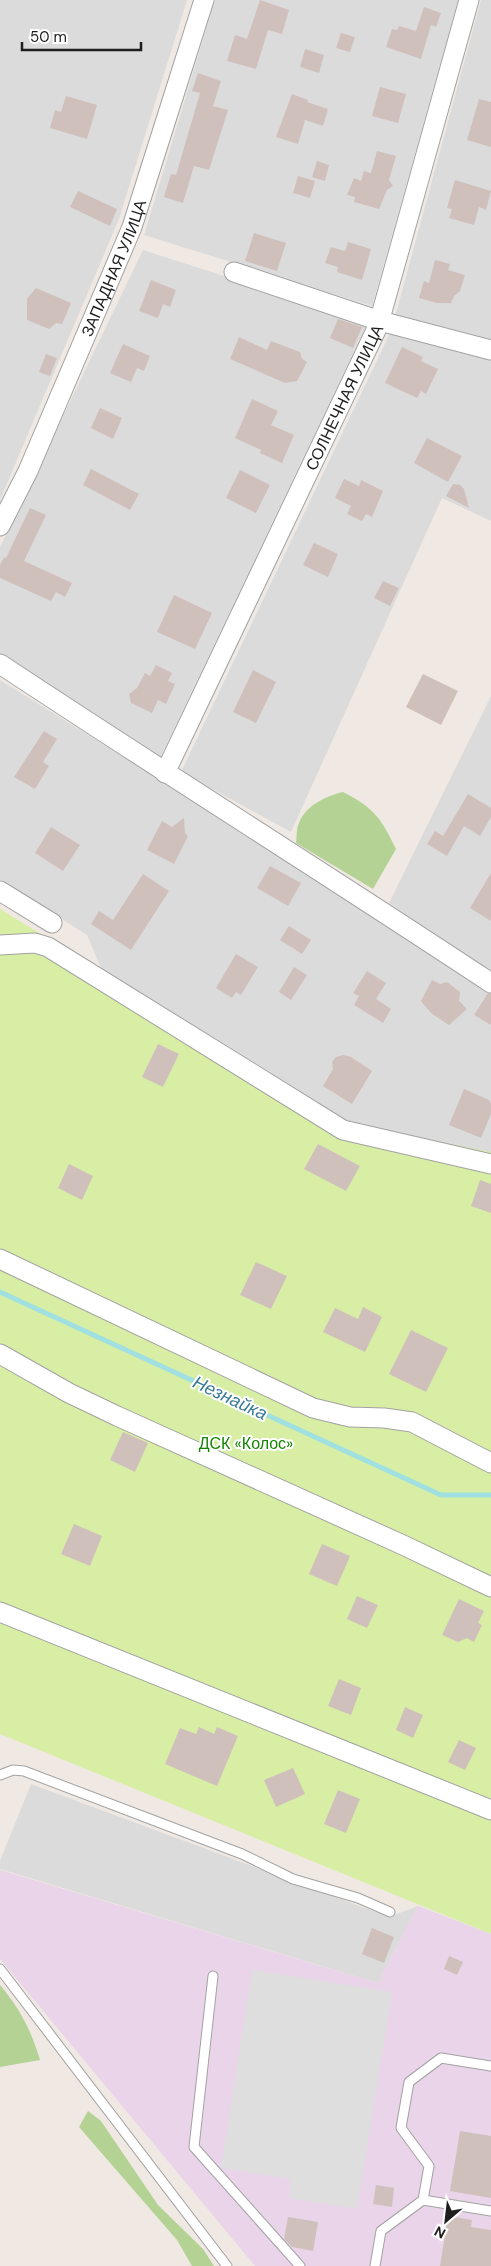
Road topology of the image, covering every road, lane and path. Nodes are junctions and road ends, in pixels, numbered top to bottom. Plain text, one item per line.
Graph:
1 (204, 0) edge
2 (469, 0) edge
3 (234, 272) dead end
4 (380, 321) junction
5 (491, 350) edge
6 (0, 526) edge
7 (0, 664) edge
8 (165, 773) junction
9 (0, 891) edge
10 (52, 923) dead end
11 (0, 944) edge
12 (491, 983) edge
13 (491, 1164) edge
14 (0, 1259) edge
15 (0, 1354) edge
16 (491, 1463) edge
17 (491, 1587) edge
18 (0, 1612) edge
19 (0, 1775) edge
20 (491, 1810) edge
21 (390, 1912) dead end
22 (0, 1969) edge
23 (213, 1976) dead end
24 (491, 2066) edge
25 (423, 2200) junction
26 (491, 2210) edge
27 (228, 2266) edge
28 (300, 2266) edge
29 (375, 2266) edge

1 - 6 street, ЗАПАДНАЯ УЛИЦА
2 - 4 street, СОЛНЕЧНАЯ УЛИЦА
3 - 4 street
4 - 5 street
4 - 8 street, СОЛНЕЧНАЯ УЛИЦА
7 - 8 street
8 - 12 street
9 - 10 street
11 - 13 street
14 - 16 street
15 - 17 street
18 - 20 street
19 - 21 lane
22 - 27 lane
23 - 28 lane
24 - 25 lane
25 - 26 lane
25 - 29 lane

